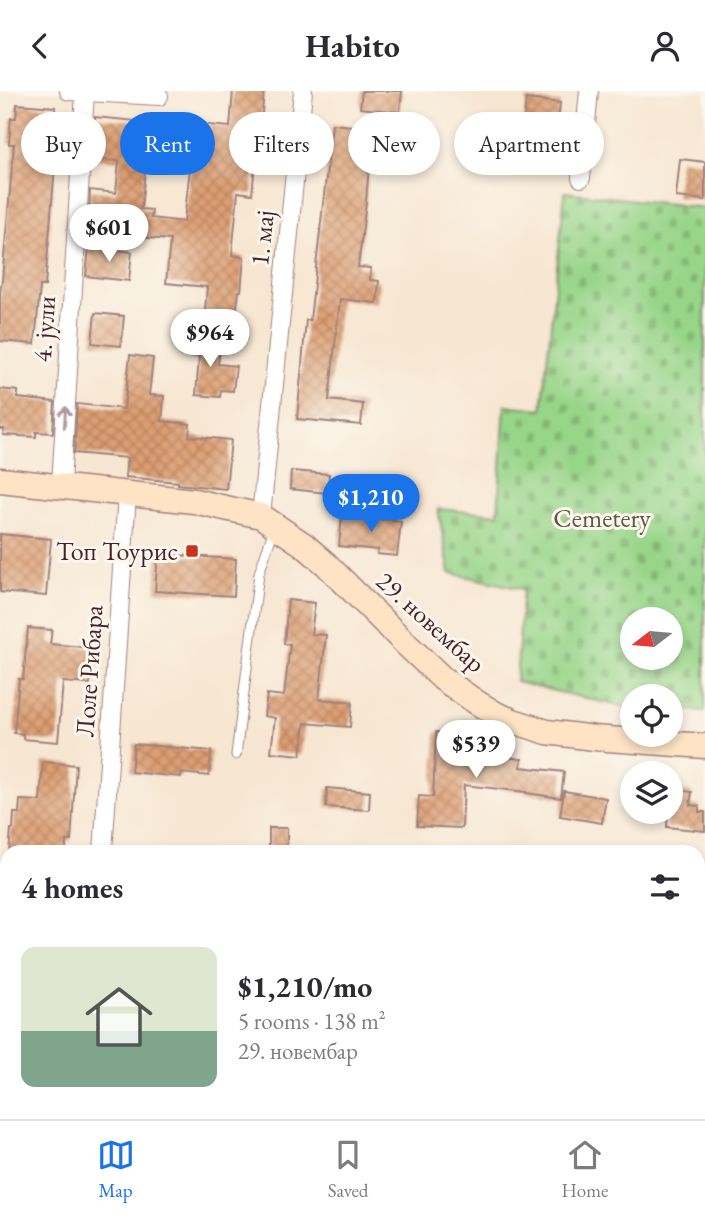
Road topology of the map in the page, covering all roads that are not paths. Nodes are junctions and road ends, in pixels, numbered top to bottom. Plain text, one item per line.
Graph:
1 (303, 91) edge
2 (589, 91) edge
3 (77, 92) edge
4 (159, 96) dead end
5 (580, 178) dead end
6 (0, 480) edge
7 (61, 485) junction
8 (127, 494) junction
9 (268, 521) junction
10 (705, 746) edge
11 (236, 755) dead end
12 (103, 845) edge

1 - 9 street, 1. мај
2 - 5 street
3 - 4 street, 4. јули
7 -> 3 street, 4. јули
6 - 7 main road
7 - 8 main road
8 - 9 main road
8 - 12 street, Лоле Рибара
9 - 10 main road, 29. новембар
9 - 11 lane

